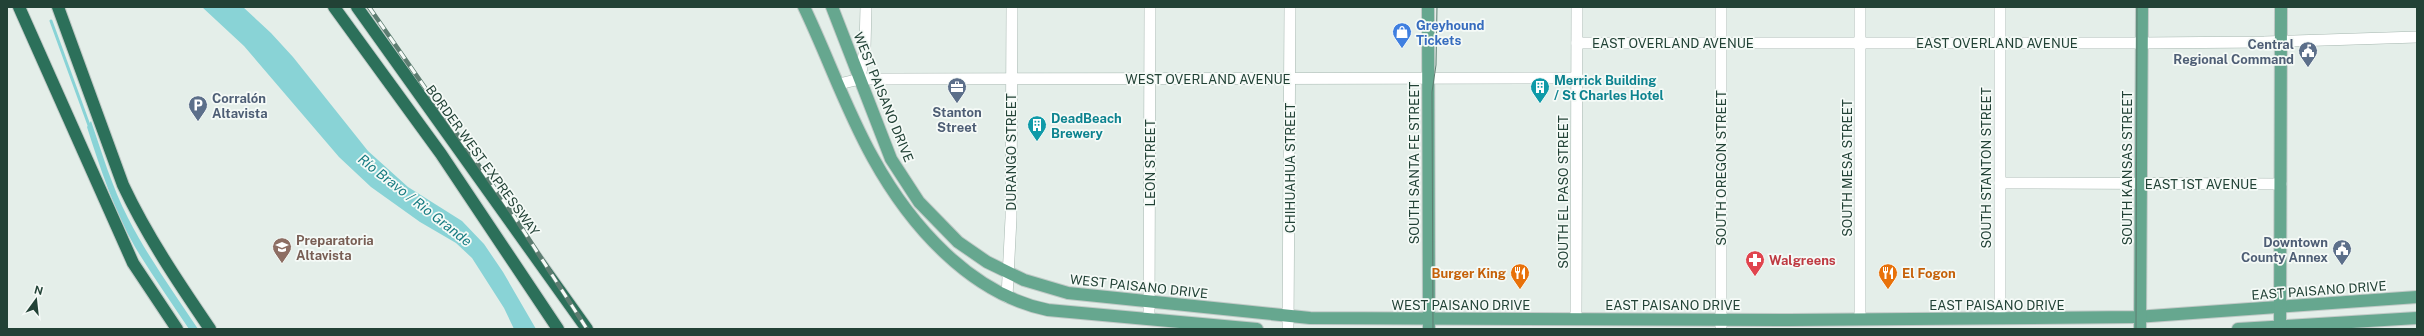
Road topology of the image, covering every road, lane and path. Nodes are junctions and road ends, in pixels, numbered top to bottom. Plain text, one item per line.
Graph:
1 (19, 7) edge
2 (58, 7) edge
3 (334, 7) edge
4 (357, 7) edge
5 (804, 7) edge
6 (832, 7) edge
7 (866, 7) edge
8 (1012, 7) edge
9 (1150, 7) edge
10 (1290, 7) edge
11 (1428, 7) edge
12 (1577, 7) edge
13 (1721, 7) edge
14 (1860, 7) edge
15 (2000, 7) edge
16 (2142, 7) edge
17 (2281, 7) edge
18 (2417, 36) edge
19 (2281, 40) junction
20 (1577, 43) junction
21 (1721, 43) junction
22 (1860, 43) junction
23 (2000, 43) junction
24 (2141, 43) junction
25 (1578, 78) junction
26 (860, 79) junction
27 (1011, 79) junction
28 (1150, 79) junction
29 (1290, 79) junction
30 (1428, 79) junction
31 (839, 84) junction
32 (2000, 183) junction
33 (2141, 184) junction
34 (2281, 184) junction
35 (1009, 273) junction
36 (1007, 297) junction
37 (2417, 297) edge
38 (1149, 302) junction
39 (2280, 306) junction
40 (1289, 316) junction
41 (2417, 318) edge
42 (1149, 319) junction
43 (2140, 323) edge
44 (1429, 324) edge
45 (1576, 324) edge
46 (1721, 324) edge
47 (1860, 324) edge
48 (2000, 324) edge
49 (2280, 327) edge
50 (177, 329) edge
51 (210, 329) edge
52 (558, 329) edge
53 (587, 329) edge
54 (1257, 329) edge
55 (1288, 329) edge
56 (2238, 329) edge

1 - 50 highway
2 - 51 highway
3 - 52 highway
4 - 53 highway, BORDER WEST EXPRESSWAY
5 - 31 main road
6 - 26 main road, WEST PAISANO DRIVE
7 - 26 street
8 - 27 street, DURANGO STREET
9 - 28 street, LEON STREET
10 - 29 street, CHIHUAHUA STREET
11 - 30 main road, SOUTH SANTA FE STREET
12 - 20 street, SOUTH EL PASO STREET
13 - 21 street, SOUTH OREGON STREET
14 - 22 street, SOUTH MESA STREET
15 - 23 street, SOUTH STANTON STREET
16 - 24 main road, SOUTH KANSAS STREET
17 - 19 main road
18 - 19 street, EAST OVERLAND AVENUE
19 - 24 street, EAST OVERLAND AVENUE
19 - 34 main road
20 - 21 street, EAST OVERLAND AVENUE
20 - 25 street, SOUTH EL PASO STREET
21 - 22 street, EAST OVERLAND AVENUE
21 - 46 street, SOUTH OREGON STREET
22 - 23 street, EAST OVERLAND AVENUE
22 - 47 street, SOUTH MESA STREET
23 - 24 street, EAST OVERLAND AVENUE
23 - 32 street, SOUTH STANTON STREET
24 - 33 main road, SOUTH KANSAS STREET
25 - 30 street, WEST OVERLAND AVENUE
25 - 45 street, SOUTH EL PASO STREET
26 - 27 street, WEST OVERLAND AVENUE
26 - 31 street, WEST OVERLAND AVENUE
26 - 35 main road, WEST PAISANO DRIVE
27 - 28 street, WEST OVERLAND AVENUE
27 - 35 street, DURANGO STREET
28 - 29 street, WEST OVERLAND AVENUE
28 - 38 street, LEON STREET
29 - 30 street, WEST OVERLAND AVENUE
29 - 40 street, CHIHUAHUA STREET
30 - 44 main road, SOUTH SANTA FE STREET
31 - 36 main road
32 - 33 street, EAST 1ST AVENUE
32 - 48 street, SOUTH STANTON STREET
33 - 34 street, EAST 1ST AVENUE
33 - 43 main road, SOUTH KANSAS STREET
34 - 39 main road
35 - 36 street, DURANGO STREET
35 - 38 main road, WEST PAISANO DRIVE
36 - 42 main road
37 - 39 main road, EAST PAISANO DRIVE
38 - 40 main road, WEST PAISANO DRIVE
38 - 42 street, LEON STREET
39 - 43 main road, EAST PAISANO DRIVE
39 - 49 main road
40 - 44 main road, WEST PAISANO DRIVE
40 - 55 street, CHIHUAHUA STREET
41 - 49 main road
42 - 54 main road
43 - 48 main road, EAST PAISANO DRIVE
44 - 45 main road, WEST PAISANO DRIVE
45 - 46 main road, EAST PAISANO DRIVE
46 - 47 main road, EAST PAISANO DRIVE
47 - 48 main road, EAST PAISANO DRIVE
49 - 56 main road

